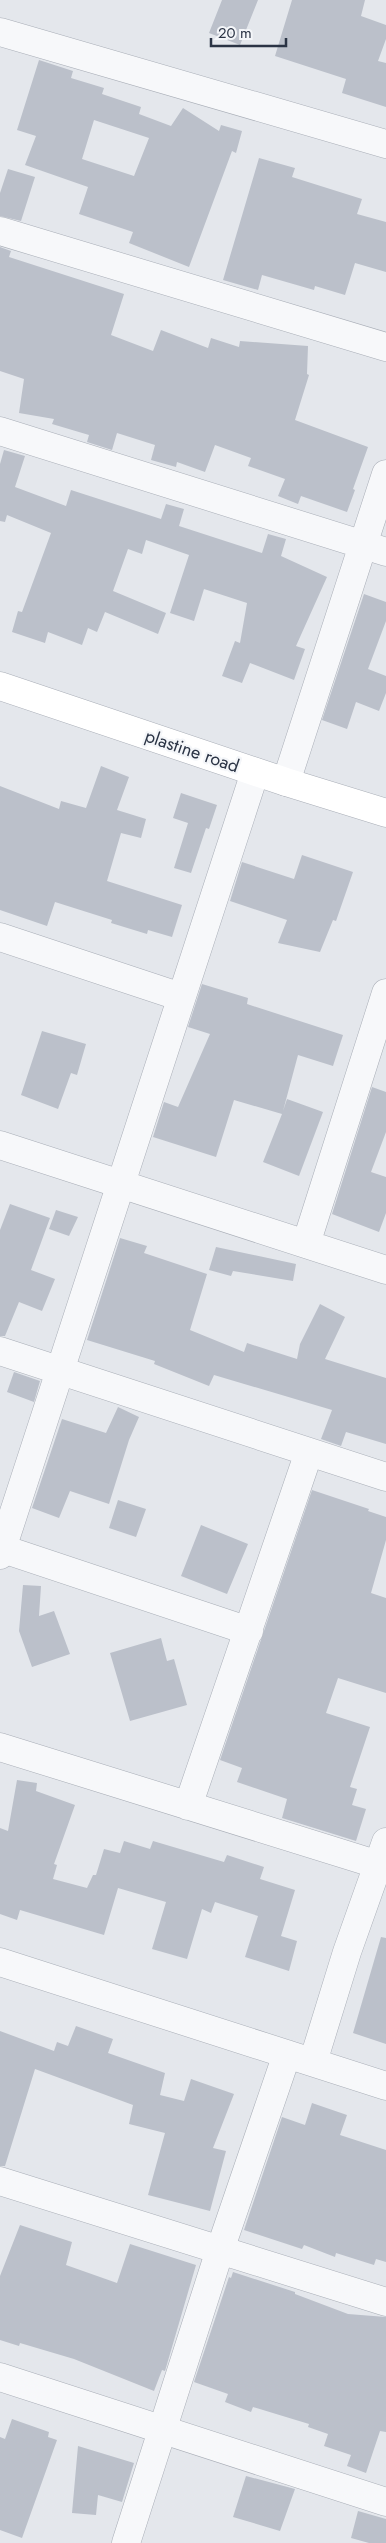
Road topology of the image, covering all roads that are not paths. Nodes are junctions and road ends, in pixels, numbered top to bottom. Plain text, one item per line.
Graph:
1 (0, 32) edge
2 (386, 144) edge
3 (0, 231) edge
4 (386, 347) edge
5 (0, 431) edge
6 (386, 474) edge
7 (374, 549) edge
8 (0, 686) edge
9 (255, 772) junction
10 (286, 782) junction
11 (386, 813) edge
12 (0, 937) edge
13 (386, 993) edge
14 (181, 997) junction
15 (376, 1064) edge
16 (0, 1145) edge
17 (121, 1184) junction
18 (306, 1244) junction
19 (386, 1270) edge
20 (0, 1351) edge
21 (60, 1371) junction
22 (309, 1452) junction
23 (386, 1477) edge
24 (1, 1551) edge
25 (249, 1631) junction
26 (0, 1747) edge
27 (188, 1806) junction
28 (382, 1853) edge
29 (0, 1962) edge
30 (287, 2054) junction
31 (313, 2062) junction
32 (386, 2086) edge
33 (0, 2181) edge
34 (220, 2250) junction
35 (386, 2302) edge
36 (0, 2377) edge
37 (163, 2430) junction
38 (386, 2502) edge
39 (126, 2543) edge

1 - 2 street
3 - 4 street
5 - 7 street
6 - 7 street
7 - 10 street
8 - 9 street, plastine road
9 - 10 street, plastine road
9 - 14 street
10 - 11 street, plastine road
12 - 14 street
13 - 15 street
14 - 17 street
15 - 18 street
16 - 17 street
17 - 18 street
17 - 21 street
18 - 19 street
20 - 21 street
21 - 22 street
21 - 24 street
22 - 23 street
22 - 25 street
24 - 25 street
25 - 27 street
26 - 27 street
27 - 28 street
28 - 31 street
29 - 30 street
30 - 31 street
30 - 34 street
31 - 32 street
33 - 34 street
34 - 35 street
34 - 37 street
36 - 37 street
37 - 38 street
37 - 39 street

